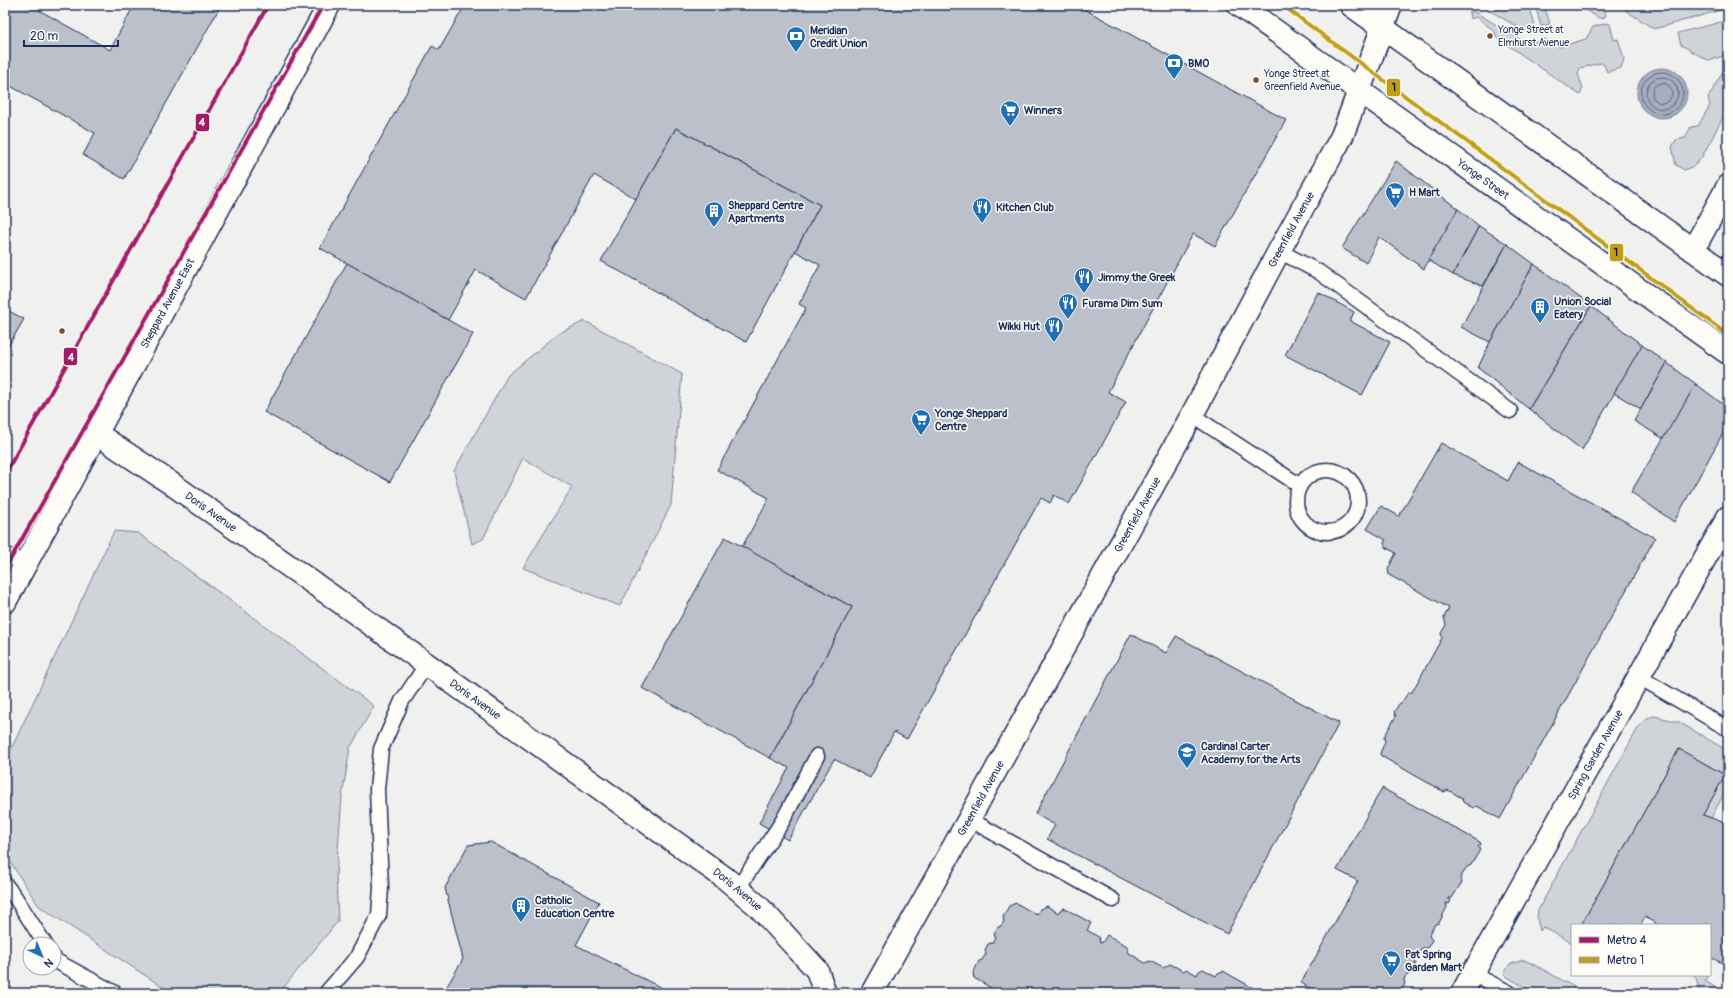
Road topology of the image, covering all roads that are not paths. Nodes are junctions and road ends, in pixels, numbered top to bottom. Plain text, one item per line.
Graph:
1 (329, 5) edge
2 (1239, 5) edge
3 (1351, 5) edge
4 (1391, 5) edge
5 (1383, 28) junction
6 (1359, 91) junction
7 (1728, 186) edge
8 (1693, 250) junction
9 (1279, 251) junction
10 (1728, 275) edge
11 (1728, 353) edge
12 (1510, 411) dead end
13 (1192, 415) junction
14 (97, 434) junction
15 (1299, 485) junction
16 (1728, 516) edge
17 (5, 554) edge
18 (26, 564) junction
19 (5, 602) edge
20 (427, 664) junction
21 (1638, 678) junction
22 (1728, 729) edge
23 (817, 756) dead end
24 (969, 820) junction
25 (5, 884) edge
26 (738, 888) junction
27 (1113, 900) dead end
28 (40, 936) edge
29 (62, 964) edge
30 (1473, 974) junction
31 (115, 993) edge
32 (326, 993) edge
33 (825, 993) edge
34 (872, 993) edge
35 (1462, 993) edge
36 (1510, 993) edge

1 - 14 street, Sheppard Avenue East
2 - 6 street, Yonge Street
3 - 5 street
4 - 5 street, Greenfield Avenue
5 - 6 street, Greenfield Avenue
5 - 8 street
6 - 9 street, Greenfield Avenue
6 - 11 street, Yonge Street
7 - 8 street
8 - 10 street
9 - 12 lane
9 - 13 street, Greenfield Avenue
13 - 15 lane
13 - 24 street, Greenfield Avenue
14 - 18 street, Sheppard Avenue East
14 - 20 street, Doris Avenue
15 - 15 lane
16 - 21 street, Spring Garden Avenue
17 - 18 lane
18 - 19 street, Sheppard Avenue East
20 - 26 street, Doris Avenue
20 - 32 lane
21 - 22 lane
21 - 30 street, Spring Garden Avenue
23 - 26 lane
24 - 27 lane
24 - 34 street, Greenfield Avenue
25 - 28 lane
26 - 33 street, Doris Avenue
29 - 31 lane
30 - 35 street, Spring Garden Avenue
30 - 36 lane

